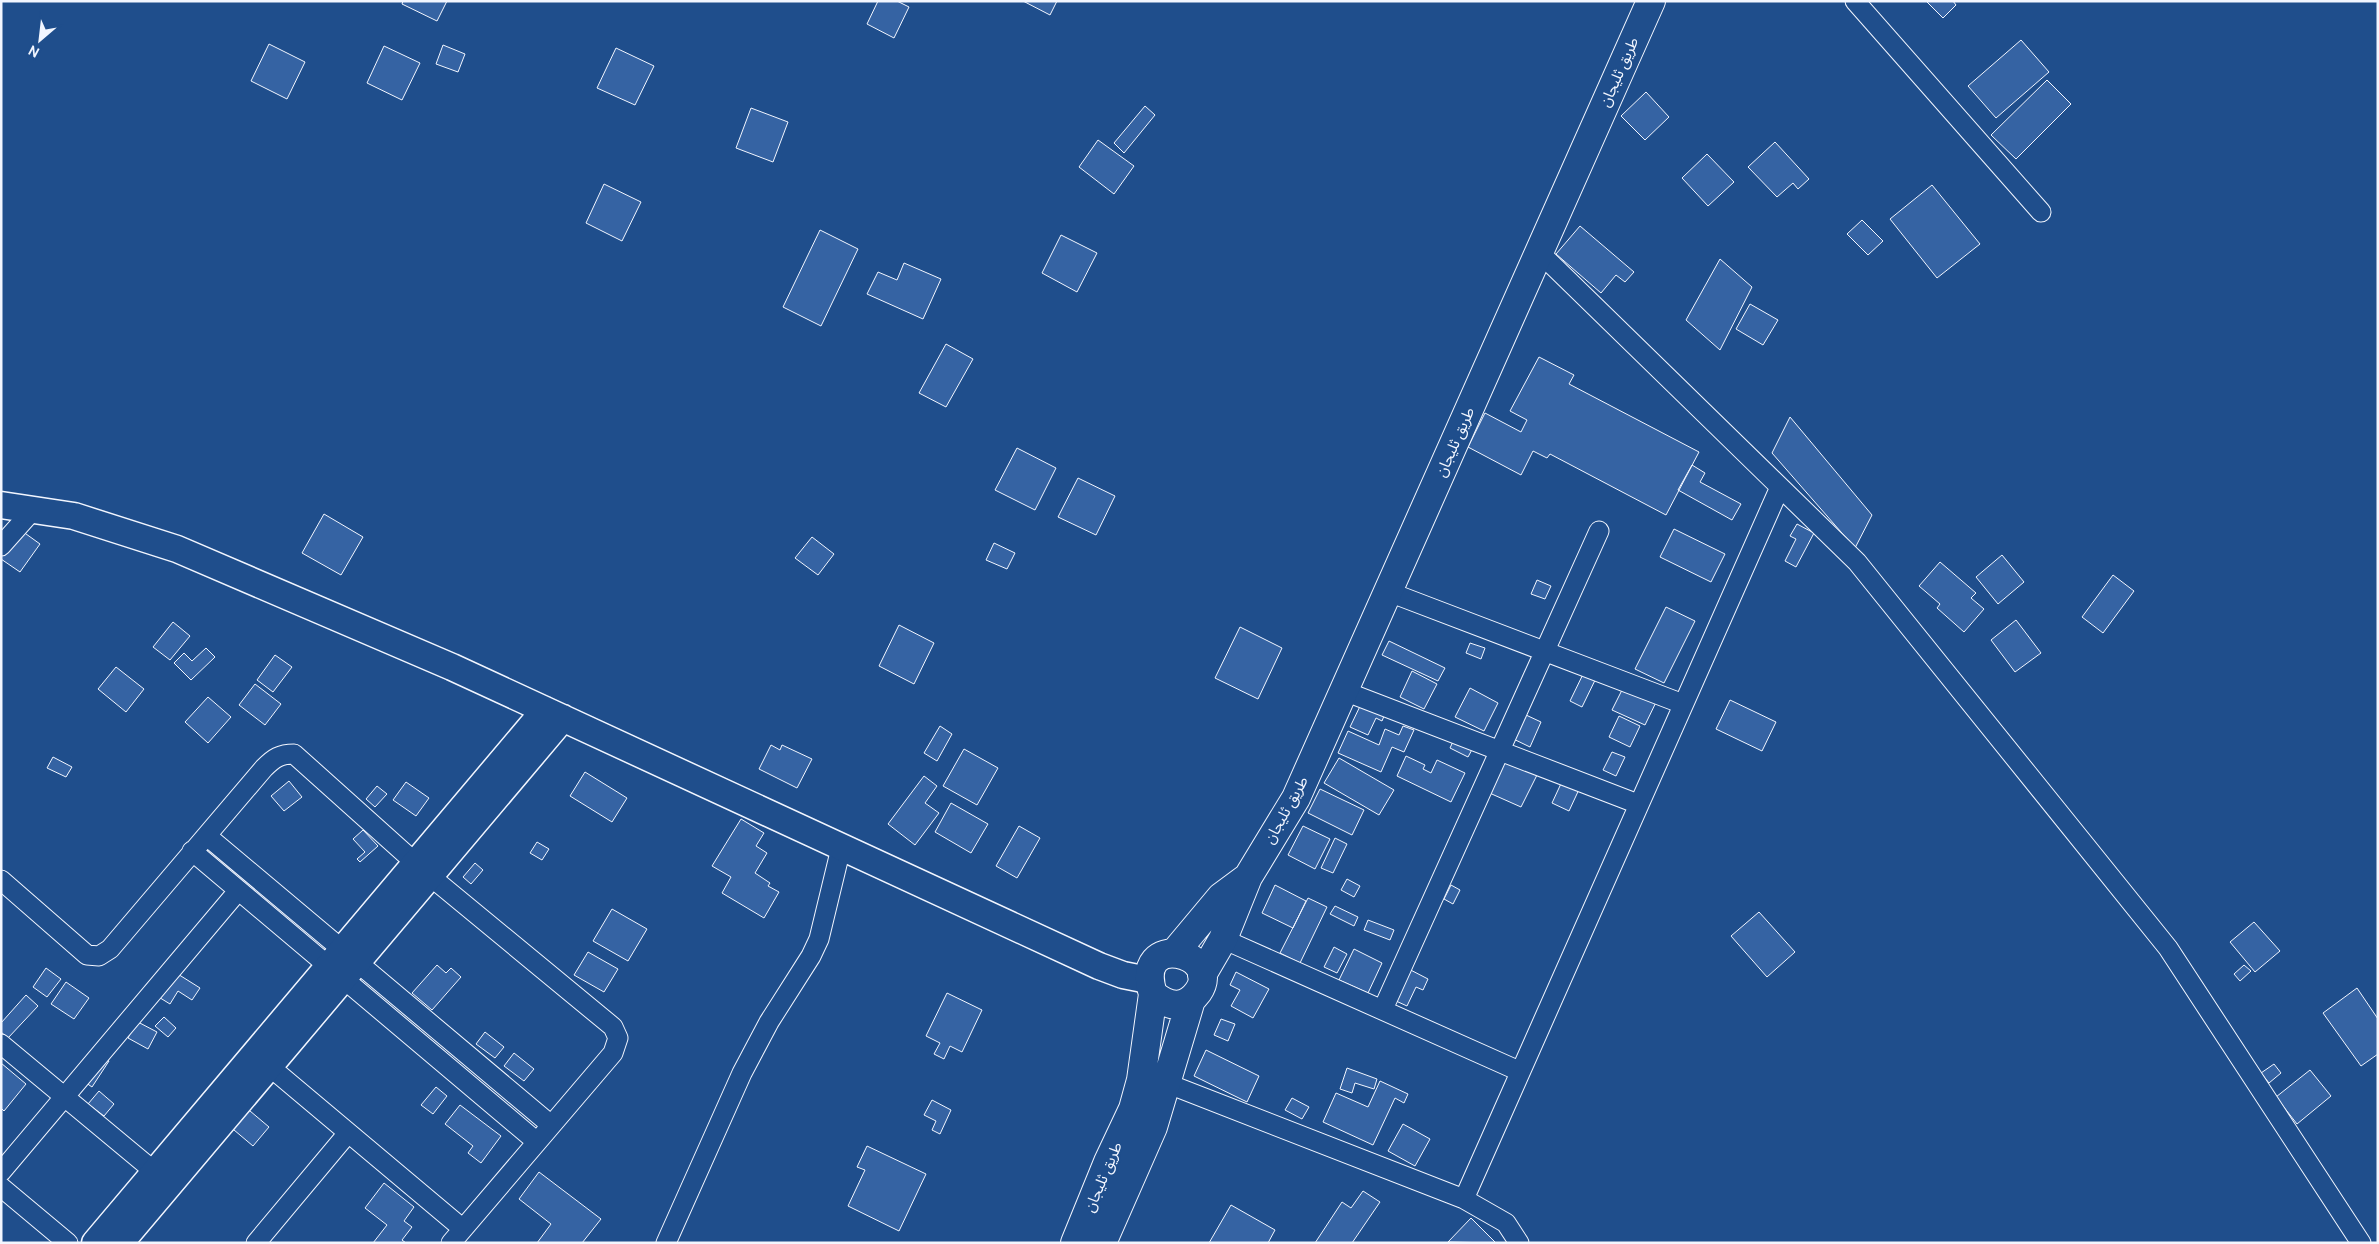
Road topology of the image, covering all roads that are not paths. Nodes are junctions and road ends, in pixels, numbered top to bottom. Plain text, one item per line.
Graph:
1 (1651, 1) edge
2 (1855, 1) edge
3 (2041, 212) dead end
4 (1539, 252) junction
5 (1780, 487) junction
6 (1, 505) edge
7 (33, 510) junction
8 (1599, 531) dead end
9 (1, 546) edge
10 (1388, 592) junction
11 (1545, 652) junction
12 (1344, 691) junction
13 (1683, 704) junction
14 (554, 714) junction
15 (1500, 753) junction
16 (1638, 804) junction
17 (206, 836) junction
18 (842, 848) junction
19 (192, 851) junction
20 (423, 869) junction
21 (1248, 877) junction
22 (2, 882) edge
23 (238, 890) junction
24 (1223, 939) junction
25 (1175, 952) junction
26 (343, 964) junction
27 (1202, 975) junction
28 (1151, 987) junction
29 (1191, 1000) junction
30 (1383, 1009) junction
31 (1, 1044) edge
32 (269, 1066) junction
33 (1519, 1071) junction
34 (1153, 1081) junction
35 (65, 1096) junction
36 (551, 1125) junction
37 (348, 1133) junction
38 (537, 1142) junction
39 (1, 1172) edge
40 (155, 1172) junction
41 (1, 1187) edge
42 (1464, 1199) junction
43 (457, 1236) edge
44 (68, 1243) edge
45 (95, 1243) edge
46 (120, 1243) edge
47 (256, 1243) edge
48 (666, 1243) edge
49 (1075, 1243) edge
50 (1102, 1243) edge
51 (1518, 1243) edge
52 (2361, 1243) edge

1 - 4 main road, طريق ثليجان
2 - 3 street
4 - 5 street
4 - 10 main road, طريق ثليجان
5 - 13 street
5 - 52 street
6 - 7 main road
7 - 9 street
7 - 14 main road
8 - 11 street
10 - 11 street
10 - 12 main road, طريق ثليجان
11 - 13 street
11 - 15 street
12 - 15 street
12 - 21 main road, طريق ثليجان
13 - 16 street
14 - 18 main road
14 - 20 main road
15 - 16 street
15 - 30 street
16 - 33 street
17 - 19 street
17 - 20 street
17 - 26 street
18 - 28 main road
18 - 48 street
19 - 22 street
19 - 23 street
20 - 26 main road
20 - 36 street
21 - 24 main road, طريق ثليجان
21 - 25 main road, طريق ثليجان
23 - 26 street
23 - 35 street
24 - 27 main road, طريق ثليجان
24 - 30 street
25 - 27 main road
25 - 28 main road
26 - 32 main road
26 - 36 street
26 - 38 street
26 - 40 main road
27 - 29 main road
28 - 29 main road
28 - 34 main road, طريق ثليجان
29 - 34 main road, طريق ثليجان
30 - 33 street
31 - 35 street
32 - 37 street
32 - 46 main road
33 - 42 street
34 - 42 street
34 - 49 main road, طريق ثليجان
34 - 50 main road, طريق ثليجان
35 - 39 street
35 - 40 street
36 - 38 street
37 - 43 street
37 - 47 street
38 - 43 street
40 - 45 main road
41 - 44 street
42 - 51 street

